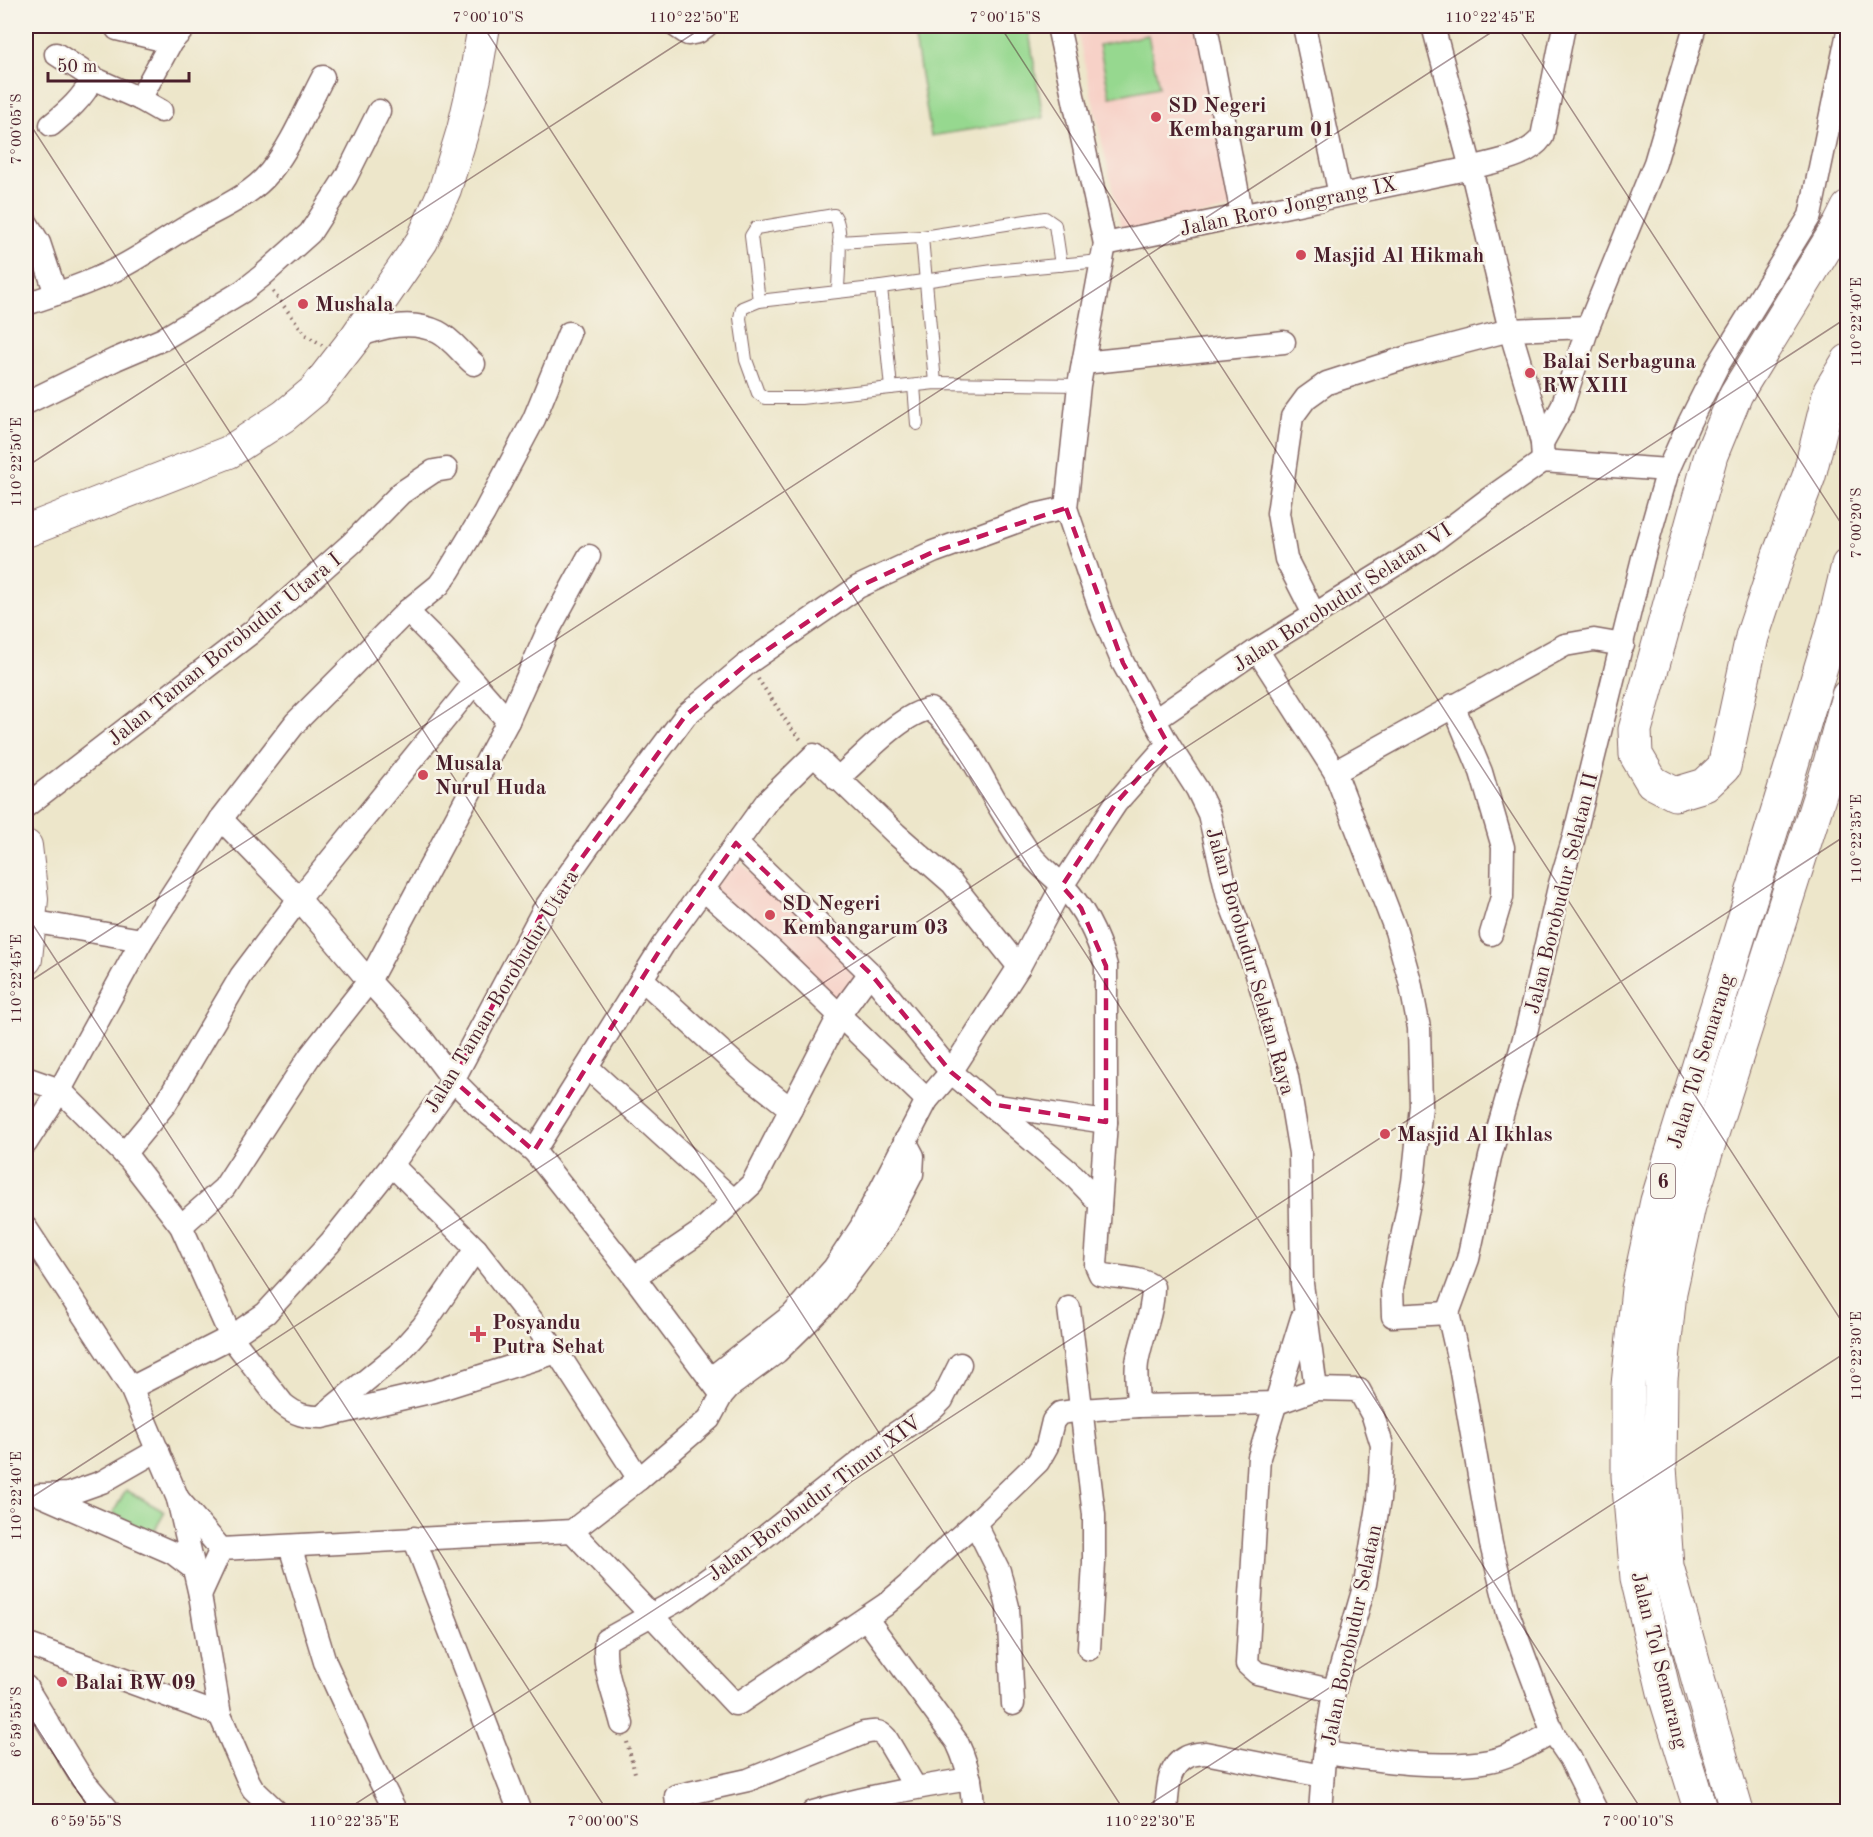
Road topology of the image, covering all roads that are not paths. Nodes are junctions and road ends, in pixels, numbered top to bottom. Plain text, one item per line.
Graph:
1 (484, 26) edge
2 (676, 26) edge
3 (706, 26) edge
4 (1058, 26) edge
5 (1206, 26) edge
6 (1304, 26) edge
7 (1433, 26) edge
8 (1564, 26) edge
9 (1695, 26) edge
10 (117, 29) dead end
11 (1848, 32) edge
12 (179, 34) edge
13 (56, 54) dead end
14 (323, 76) dead end
15 (93, 78) junction
16 (140, 99) junction
17 (161, 111) dead end
18 (379, 111) dead end
19 (51, 125) dead end
20 (1471, 168) junction
21 (1340, 195) junction
22 (1848, 208) edge
23 (1242, 214) junction
24 (26, 222) edge
25 (922, 237) junction
26 (839, 242) junction
27 (1103, 253) junction
28 (1061, 265) junction
29 (927, 281) junction
30 (881, 287) junction
31 (838, 291) junction
32 (56, 294) junction
33 (759, 301) junction
34 (26, 304) edge
35 (1588, 327) junction
36 (1510, 330) junction
37 (569, 333) dead end
38 (1284, 342) dead end
39 (348, 346) junction
40 (1848, 361) edge
41 (1083, 363) junction
42 (474, 364) dead end
43 (935, 383) junction
44 (914, 386) junction
45 (1078, 386) junction
46 (891, 388) junction
47 (26, 403) edge
48 (917, 424) dead end
49 (1542, 452) junction
50 (446, 470) dead end
51 (1668, 470) junction
52 (1066, 508) junction
53 (26, 531) edge
54 (589, 556) dead end
55 (1848, 565) edge
56 (407, 611) junction
57 (1314, 615) junction
58 (1623, 645) junction
59 (1257, 650) junction
60 (474, 683) junction
61 (1848, 696) edge
62 (1453, 705) junction
63 (1155, 720) junction
64 (508, 721) junction
65 (1168, 744) junction
66 (1836, 764) edge
67 (1335, 772) junction
68 (837, 780) junction
69 (26, 806) edge
70 (221, 819) junction
71 (736, 843) junction
72 (26, 846) edge
73 (1062, 886) junction
74 (705, 890) junction
75 (299, 899) junction
76 (30, 921) junction
77 (1491, 934) dead end
78 (142, 940) junction
79 (26, 959) edge
80 (1020, 967) junction
81 (870, 973) junction
82 (642, 979) junction
83 (369, 981) junction
84 (840, 1014) junction
85 (587, 1067) junction
86 (951, 1072) junction
87 (26, 1078) edge
88 (453, 1080) junction
89 (60, 1090) junction
90 (927, 1100) junction
91 (990, 1104) junction
92 (791, 1109) junction
93 (1106, 1122) junction
94 (904, 1141) junction
95 (26, 1143) edge
96 (534, 1151) junction
97 (124, 1154) junction
98 (392, 1166) junction
99 (733, 1200) junction
100 (1100, 1203) junction
101 (181, 1226) junction
102 (26, 1228) edge
103 (476, 1250) junction
104 (634, 1277) junction
105 (1069, 1308) dead end
106 (1304, 1312) junction
107 (1448, 1313) junction
108 (231, 1337) junction
109 (557, 1352) junction
110 (960, 1364) dead end
111 (716, 1387) junction
112 (131, 1388) junction
113 (1316, 1389) junction
114 (1277, 1403) junction
115 (1138, 1406) junction
116 (1082, 1410) junction
117 (322, 1417) junction
118 (158, 1450) junction
119 (639, 1479) junction
120 (33, 1496) edge
121 (178, 1499) junction
122 (975, 1523) junction
123 (572, 1531) junction
124 (414, 1538) junction
125 (290, 1546) junction
126 (221, 1550) junction
127 (194, 1569) junction
128 (200, 1595) junction
129 (652, 1615) junction
130 (866, 1618) junction
131 (26, 1644) edge
132 (1089, 1649) dead end
133 (26, 1687) edge
134 (1334, 1691) junction
135 (1013, 1704) dead end
136 (220, 1715) junction
137 (622, 1724) road end
138 (1553, 1733) junction
139 (1326, 1753) junction
140 (1322, 1776) junction
141 (970, 1779) junction
142 (915, 1787) junction
143 (110, 1812) edge
144 (277, 1812) edge
145 (396, 1812) edge
146 (520, 1812) edge
147 (678, 1812) edge
148 (813, 1812) edge
149 (972, 1812) edge
150 (1166, 1812) edge
151 (1320, 1812) edge
152 (1597, 1812) edge
153 (1701, 1812) edge
154 (1737, 1812) edge

1 - 39 street
2 - 3 street
4 - 27 street
5 - 23 street
6 - 21 street
7 - 20 street
8 - 20 street, Jalan Roro Jongrang IX
9 - 35 street
10 - 12 street
11 - 51 street, Jalan Borobudur Selatan II
12 - 16 street
13 - 15 street
14 - 32 street
15 - 16 street
15 - 19 street
16 - 17 street
18 - 47 street
20 - 21 street, Jalan Roro Jongrang IX
20 - 36 street
21 - 23 street, Jalan Roro Jongrang IX
22 - 40 highway
23 - 27 street, Jalan Roro Jongrang IX
24 - 32 street
25 - 26 lane
25 - 28 lane
25 - 29 lane
26 - 31 lane
26 - 33 lane
27 - 28 lane
27 - 41 street
28 - 29 lane
29 - 30 lane
29 - 43 lane
30 - 31 lane
30 - 46 lane
31 - 33 lane
32 - 34 street
33 - 46 lane
35 - 36 street
35 - 49 street
36 - 49 street
36 - 57 street
37 - 56 street
38 - 41 street
39 - 42 street
39 - 53 street
41 - 45 street
43 - 44 lane
43 - 45 lane
44 - 46 lane
44 - 48 lane
45 - 52 street
49 - 51 street
49 - 57 street, Jalan Borobudur Selatan VI
50 - 69 street, Jalan Taman Borobudur Utara I
51 - 58 street, Jalan Borobudur Selatan II
52 - 63 street, Jalan Borobudur Selatan Raya
52 - 88 street, Jalan Taman Borobudur Utara
54 - 64 street
55 - 153 highway, Jalan Tol Semarang / 6
56 - 60 street
56 - 70 street
57 - 59 street, Jalan Borobudur Selatan VI
58 - 62 street
58 - 107 street, Jalan Borobudur Selatan II
59 - 63 street, Jalan Borobudur Selatan VI
59 - 67 street
60 - 64 street
60 - 75 street
61 - 66 highway, Jalan Tol Semarang / 6
62 - 67 street
62 - 77 street
63 - 65 street, Jalan Borobudur Selatan Raya
64 - 83 street
65 - 73 street
65 - 106 street, Jalan Borobudur Selatan Raya
66 - 154 highway, Jalan Tol Semarang / 6
67 - 107 street
68 - 71 street
68 - 73 street
68 - 80 street
70 - 75 street
70 - 78 street
71 - 74 street
71 - 81 street
72 - 76 street
73 - 80 street
73 - 93 street
74 - 82 street
74 - 84 street
75 - 83 street
75 - 97 street
76 - 78 street
76 - 79 street
78 - 89 street
80 - 86 street
81 - 84 street
81 - 86 street
82 - 85 street
82 - 92 street
83 - 88 street
83 - 101 street
84 - 90 street
84 - 92 street
85 - 96 street
85 - 99 street
86 - 90 street
86 - 91 street
87 - 89 street
88 - 96 street
88 - 98 street, Jalan Taman Borobudur Utara
89 - 95 street
89 - 97 street
90 - 94 street
91 - 93 street
91 - 100 street
92 - 99 street
93 - 100 street
94 - 111 street
94 - 111 street
96 - 104 street
97 - 101 street
98 - 103 street
98 - 108 street, Jalan Taman Borobudur Utara
99 - 104 street
100 - 115 street
101 - 108 street
102 - 112 street
103 - 109 street
103 - 117 street
104 - 111 street
105 - 116 street
106 - 113 street, Jalan Borobudur Selatan Raya
106 - 114 street
107 - 138 street
108 - 112 street, Jalan Taman Borobudur Utara
108 - 117 street
109 - 117 street
109 - 119 street
110 - 129 street, Jalan Borobudur Timur XIV
111 - 119 street
112 - 118 street
113 - 114 street
113 - 134 street, Jalan Borobudur Selatan
114 - 115 street
114 - 134 street
115 - 116 street
116 - 122 street
116 - 132 street
118 - 120 street
118 - 121 street
119 - 123 street
120 - 127 street
121 - 126 street
121 - 127 street
122 - 130 street
122 - 135 street
123 - 124 street
123 - 129 street
124 - 125 street
124 - 146 street
125 - 126 street
125 - 145 street
126 - 128 street
127 - 128 street
128 - 136 street
129 - 130 street
129 - 137 street, Jalan Borobudur Timur XIV
130 - 141 street
131 - 136 street
133 - 143 street
134 - 139 street, Jalan Borobudur Selatan
136 - 144 street
138 - 139 street
138 - 152 street
139 - 140 street, Jalan Borobudur Selatan
140 - 150 street
140 - 151 street, Jalan Borobudur Selatan
141 - 142 street
141 - 149 street
142 - 147 street
142 - 148 street

